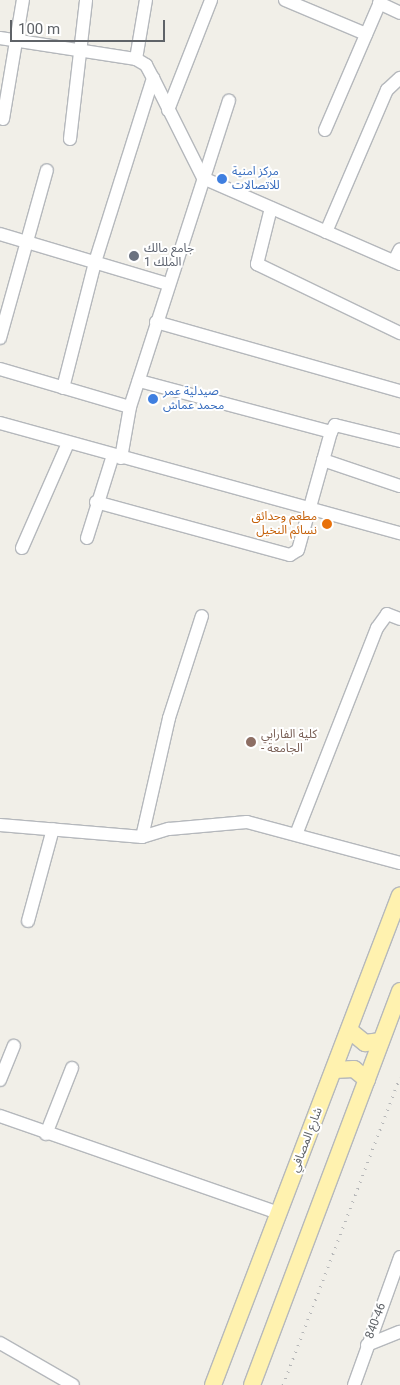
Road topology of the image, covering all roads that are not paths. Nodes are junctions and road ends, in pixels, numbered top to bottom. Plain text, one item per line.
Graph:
1 (23, 0) edge
2 (86, 0) edge
3 (146, 0) edge
4 (211, 0) edge
5 (285, 0) edge
6 (380, 2) edge
7 (400, 13) edge
8 (366, 34) junction
9 (0, 38) edge
10 (17, 41) junction
11 (80, 49) junction
12 (136, 59) junction
13 (153, 78) junction
14 (400, 78) edge
15 (228, 101) dead end
16 (168, 110) junction
17 (3, 119) dead end
18 (325, 130) dead end
19 (70, 139) dead end
20 (47, 170) dead end
21 (203, 178) junction
22 (271, 208) junction
23 (326, 232) junction
24 (0, 234) edge
25 (28, 242) junction
26 (400, 249) edge
27 (96, 262) junction
28 (397, 263) edge
29 (168, 284) junction
30 (156, 322) junction
31 (400, 333) edge
32 (0, 338) edge
33 (0, 369) edge
34 (138, 381) junction
35 (63, 388) junction
36 (400, 391) edge
37 (130, 407) junction
38 (0, 423) edge
39 (331, 432) junction
40 (400, 441) edge
41 (68, 443) junction
42 (117, 457) junction
43 (323, 460) junction
44 (400, 486) edge
45 (96, 502) junction
46 (308, 507) junction
47 (400, 533) edge
48 (86, 538) dead end
49 (22, 548) dead end
50 (202, 616) dead end
51 (400, 619) edge
52 (0, 825) edge
53 (53, 829) junction
54 (297, 832) junction
55 (142, 837) junction
56 (400, 863) edge
57 (400, 895) edge
58 (28, 921) dead end
59 (400, 991) edge
60 (349, 1030) junction
61 (381, 1041) junction
62 (14, 1046) dead end
63 (72, 1068) dead end
64 (334, 1070) junction
65 (0, 1080) edge
66 (367, 1080) junction
67 (0, 1116) edge
68 (46, 1134) junction
69 (279, 1213) junction
70 (400, 1257) edge
71 (400, 1332) edge
72 (0, 1343) edge
73 (367, 1345) junction
74 (73, 1385) edge
75 (213, 1385) edge
76 (252, 1385) edge
77 (354, 1385) edge

1 - 10 street
2 - 11 street
3 - 12 street
4 - 16 street
5 - 8 street
6 - 7 street
6 - 8 street
8 - 18 street
9 - 10 street
10 - 11 street
10 - 17 street
11 - 12 street
11 - 19 street
12 - 13 street
13 - 16 street
13 - 27 street
14 - 23 street
15 - 21 street
16 - 21 street
20 - 25 street
21 - 22 street
21 - 29 street
22 - 23 street
22 - 31 street
23 - 28 street
24 - 25 street
25 - 27 street
25 - 32 street
26 - 28 street
27 - 29 street
27 - 35 street
29 - 30 street
30 - 34 street
30 - 36 street
33 - 35 street
34 - 37 street
34 - 39 street
35 - 37 street
37 - 42 street
38 - 41 street
39 - 40 street
39 - 43 street
41 - 42 street
41 - 49 street
42 - 45 street
42 - 46 street
43 - 44 street
43 - 46 street
45 - 46 street
45 - 48 street
46 - 47 street
50 - 55 street
51 - 54 street
52 - 53 street
53 - 55 street
53 - 58 street
54 - 55 street
54 - 56 street
57 - 60 main road, شارع المصافي
59 - 61 main road
60 - 61 main road
60 - 64 main road, شارع المصافي
61 - 66 main road
62 - 65 street
63 - 68 street
64 - 66 main road
64 - 69 main road, شارع المصافي
66 - 76 main road
67 - 68 street
68 - 69 street
69 - 75 main road, شارع المصافي
70 - 73 street, 840-46
71 - 73 street
72 - 74 street
73 - 77 street, 840-46

